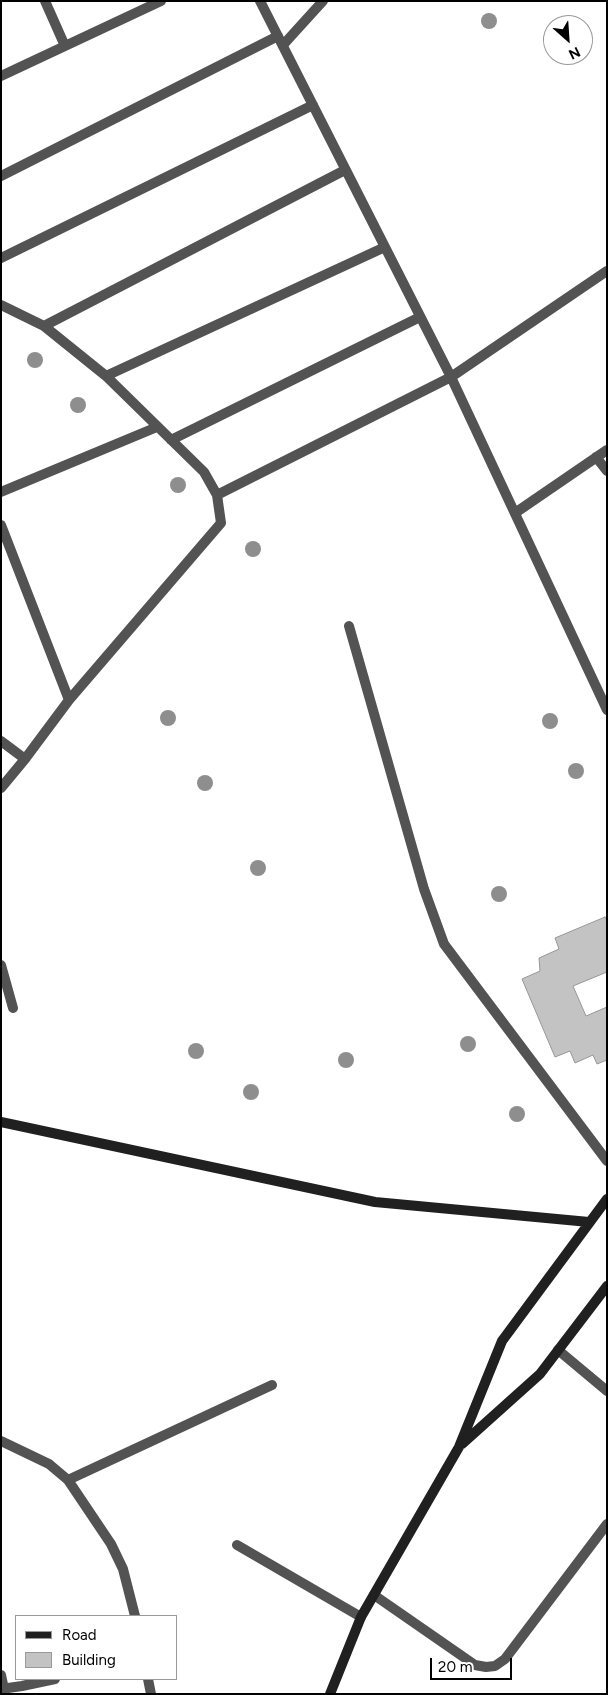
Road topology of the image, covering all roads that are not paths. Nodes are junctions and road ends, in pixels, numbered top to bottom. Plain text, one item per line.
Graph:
1 (45, 1) edge
2 (161, 1) edge
3 (260, 1) edge
4 (324, 1) edge
5 (280, 41) junction
6 (66, 46) junction
7 (1, 76) edge
8 (313, 105) junction
9 (345, 170) junction
10 (1, 176) edge
11 (385, 247) junction
12 (1, 258) edge
13 (607, 270) edge
14 (1, 304) edge
15 (420, 317) junction
16 (44, 326) junction
17 (106, 376) junction
18 (451, 377) junction
19 (158, 427) junction
20 (171, 440) junction
21 (607, 450) edge
22 (596, 457) junction
23 (607, 471) edge
24 (1, 492) edge
25 (217, 495) junction
26 (515, 513) junction
27 (1, 525) edge
28 (349, 626) dead end
29 (70, 700) junction
30 (607, 710) edge
31 (1, 741) edge
32 (25, 759) junction
33 (1, 788) edge
34 (1, 966) edge
35 (13, 1008) dead end
36 (1, 1122) edge
37 (607, 1161) edge
38 (607, 1199) edge
39 (589, 1222) junction
40 (607, 1286) edge
41 (558, 1350) junction
42 (272, 1385) dead end
43 (607, 1391) edge
44 (1, 1441) edge
45 (459, 1446) junction
46 (68, 1480) junction
47 (607, 1524) edge
48 (237, 1545) dead end
49 (374, 1595) junction
50 (135, 1615) edge
51 (361, 1617) junction
52 (1, 1675) edge
53 (50, 1680) edge
54 (148, 1680) edge
55 (2, 1689) edge
56 (150, 1694) edge
57 (330, 1694) edge

1 - 6 street
2 - 6 street
3 - 5 street
4 - 5 street
5 - 8 street
5 - 10 street
6 - 7 street
8 - 9 street
8 - 12 street
9 - 11 street
9 - 16 street
11 - 15 street
11 - 17 street
13 - 18 street
14 - 16 street
15 - 18 street
15 - 20 street
16 - 17 street
17 - 19 street
18 - 25 street
18 - 26 street
19 - 20 street
19 - 24 street
20 - 25 street
21 - 22 street
22 - 23 street
22 - 26 street
25 - 29 street
26 - 30 street
27 - 29 street
28 - 37 street
29 - 32 street
31 - 32 street
32 - 33 street
34 - 35 street
36 - 39 street
38 - 39 street
39 - 45 street
40 - 41 street
41 - 43 street
41 - 45 street
42 - 46 street
44 - 46 street
45 - 49 street
46 - 50 street
47 - 49 street
48 - 51 street
49 - 51 street
51 - 57 street
52 - 55 street
53 - 55 street
54 - 56 street

